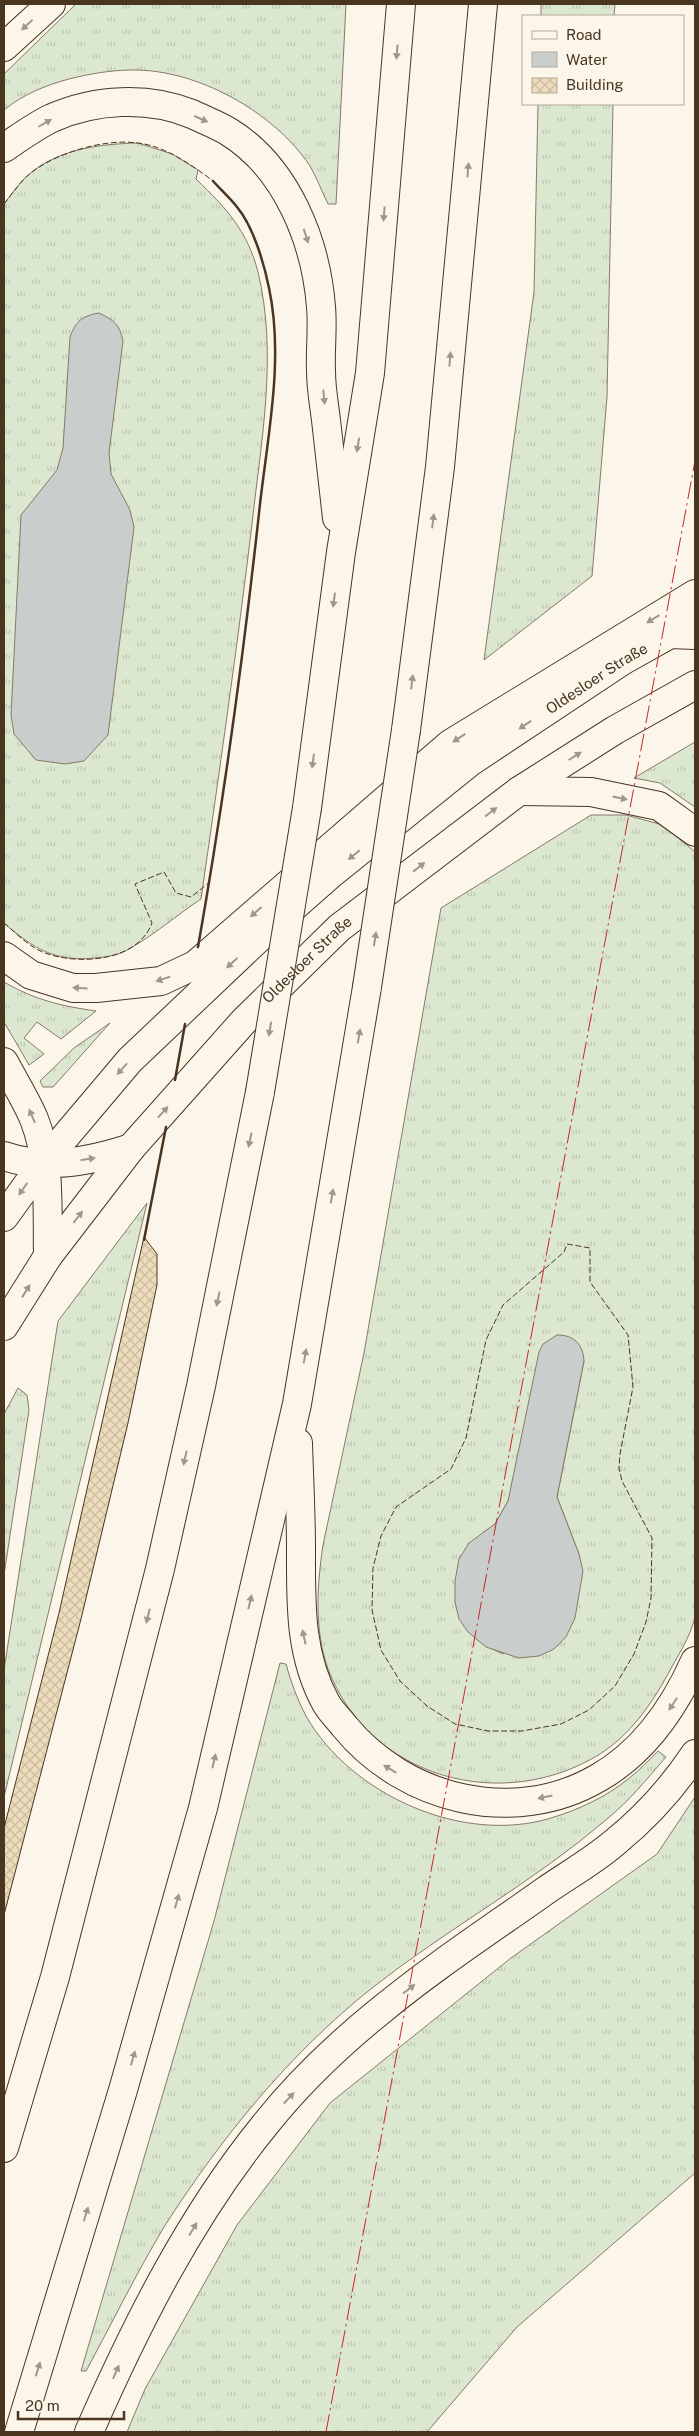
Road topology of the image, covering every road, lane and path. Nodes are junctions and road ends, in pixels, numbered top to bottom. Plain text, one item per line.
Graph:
1 (51, 4) edge
2 (401, 4) edge
3 (483, 4) edge
4 (4, 47) edge
5 (4, 148) edge
6 (341, 552) junction
7 (695, 594) edge
8 (695, 620) edge
9 (682, 635) edge
10 (695, 685) edge
11 (519, 791) junction
12 (695, 832) edge
13 (4, 956) edge
14 (4, 1062) edge
15 (131, 1148) junction
16 (4, 1156) edge
17 (43, 1163) junction
18 (4, 1217) edge
19 (48, 1256) junction
20 (4, 1326) edge
21 (297, 1404) junction
22 (695, 1661) edge
23 (695, 1754) edge
24 (4, 2148) edge
25 (19, 2432) edge
26 (89, 2432) edge

1 -> 4 main road
2 -> 6 main road
21 -> 3 main road, bridge
5 -> 6 main road
6 -> 24 main road, bridge
7 -> 13 main road
8 - 9 main road, Oldesloer Straße
9 -> 17 main road, Oldesloer Straße
11 -> 10 main road, Oldesloer Straße
11 -> 12 main road
15 -> 11 main road, Oldesloer Straße
17 -> 14 main road
17 -> 15 main road
19 -> 15 main road, Oldesloer Straße
16 - 17 main road
17 -> 18 main road, Oldesloer Straße
17 - 19 main road
20 -> 19 main road, Oldesloer Straße
22 -> 21 main road
25 -> 21 main road
26 -> 23 main road

